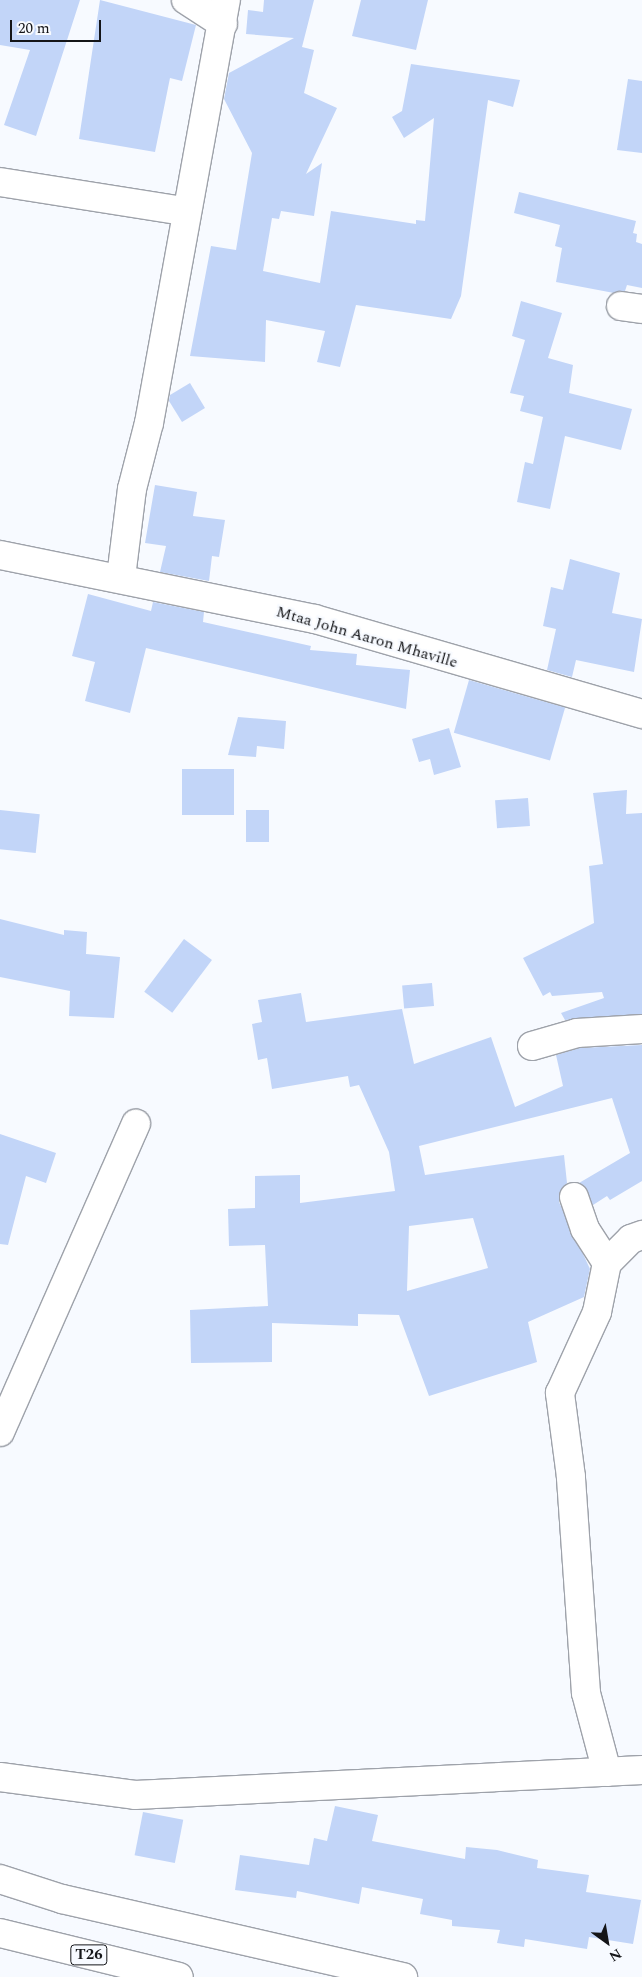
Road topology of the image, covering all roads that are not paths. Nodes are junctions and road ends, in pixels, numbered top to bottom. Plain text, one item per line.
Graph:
1 (186, 0) edge
2 (224, 12) edge
3 (0, 182) edge
4 (184, 211) junction
5 (0, 555) edge
6 (121, 577) junction
7 (642, 714) edge
8 (642, 1029) edge
9 (532, 1046) dead end
10 (136, 1124) dead end
11 (574, 1197) dead end
12 (642, 1235) edge
13 (607, 1263) junction
14 (0, 1432) edge
15 (642, 1770) edge
16 (607, 1772) junction
17 (0, 1777) edge
18 (0, 1879) edge
19 (0, 1933) edge
20 (172, 1976) edge
21 (403, 1977) edge

1 - 2 main road
2 - 4 main road
3 - 4 main road
4 - 6 main road
5 - 6 main road, Mtaa John Aaron Mhaville
6 - 7 main road, Mtaa John Aaron Mhaville
8 - 9 main road
10 - 14 main road
11 - 13 main road
12 - 13 main road
13 - 16 main road
15 - 16 main road
16 - 17 main road
18 - 21 main road
19 - 20 main road, T26

